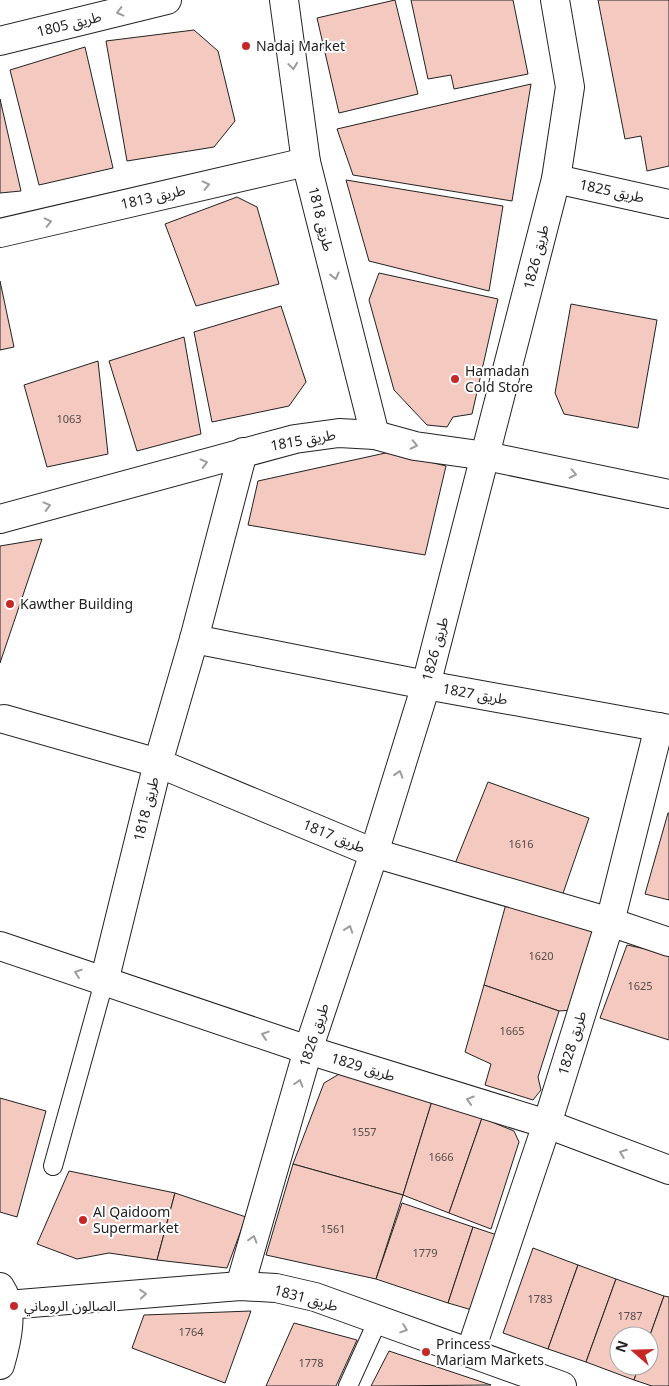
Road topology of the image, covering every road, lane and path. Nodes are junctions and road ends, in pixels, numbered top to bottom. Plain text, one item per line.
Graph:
1 (167, 0) edge
2 (284, 0) edge
3 (555, 0) edge
4 (0, 41) edge
5 (306, 162) junction
6 (556, 179) junction
7 (669, 204) edge
8 (0, 233) edge
9 (375, 435) junction
10 (243, 452) junction
11 (486, 456) junction
12 (669, 494) edge
13 (0, 519) edge
14 (194, 639) junction
15 (426, 685) junction
16 (4, 719) dead end
17 (664, 728) edge
18 (158, 763) junction
19 (374, 853) junction
20 (610, 922) junction
21 (669, 942) edge
22 (0, 946) edge
23 (104, 982) junction
24 (308, 1050) junction
25 (547, 1124) junction
26 (53, 1166) dead end
27 (669, 1170) edge
28 (240, 1286) junction
29 (4, 1296) edge
30 (378, 1320) junction
31 (470, 1353) junction
32 (0, 1365) edge
33 (348, 1386) edge
34 (562, 1386) edge

1 -> 4 street, طريق 1805
2 -> 5 street, طريق 1818
3 - 6 street, طريق 1826
8 -> 5 street, طريق 1813
5 -> 9 street, طريق 1818
6 - 7 street, طريق 1825
6 - 11 street, طريق 1826
9 - 10 street, طريق 1815
9 -> 11 street, طريق 1815
13 -> 10 street, طريق 1815
10 - 14 street, طريق 1818
11 -> 12 street, طريق 1815
11 - 15 street, طريق 1826
14 - 15 street, طريق 1827
14 - 18 street, طريق 1818
15 - 17 street, طريق 1827
19 -> 15 street, طريق 1826
16 - 18 street, طريق 1817
17 - 20 street, طريق 1828
18 - 19 street, طريق 1817
18 - 23 street, طريق 1818
19 - 20 street, طريق 1817
24 -> 19 street, طريق 1826
20 - 21 street, طريق 1817
20 - 25 street, طريق 1828
23 -> 22 street, طريق 1829
24 -> 23 street, طريق 1829
23 - 26 lane, طريق 1818
25 -> 24 street, طريق 1829
28 -> 24 street, طريق 1826
27 -> 25 street, طريق 1829
25 - 31 street, طريق 1828
29 -> 28 street, طريق 1831
28 - 30 street, طريق 1831
29 - 32 street
30 -> 31 street, طريق 1831
30 - 33 lane
31 - 34 street, طريق 1831

